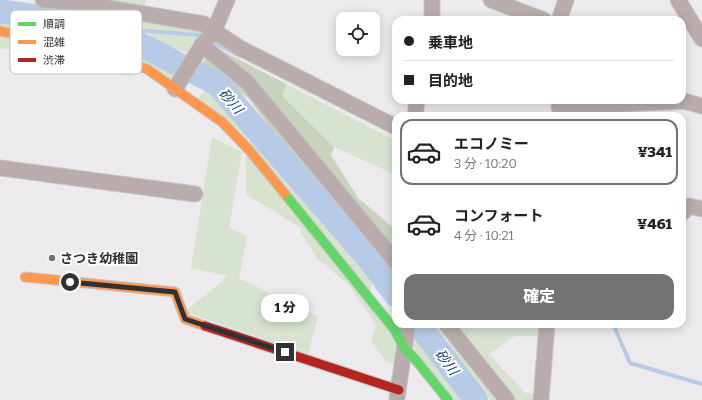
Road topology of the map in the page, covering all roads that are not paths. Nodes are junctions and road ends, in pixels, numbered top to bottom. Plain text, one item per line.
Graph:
1 (44, 0) edge
2 (227, 0) edge
3 (432, 0) edge
4 (491, 0) edge
5 (566, 0) edge
6 (678, 0) edge
7 (123, 10) edge
8 (142, 13) edge
9 (432, 16) edge
10 (533, 16) edge
11 (560, 16) edge
12 (0, 31) edge
13 (214, 31) junction
14 (10, 33) edge
15 (702, 40) edge
16 (202, 45) junction
17 (142, 68) edge
18 (175, 89) junction
19 (686, 102) edge
20 (642, 104) edge
21 (702, 106) edge
22 (559, 108) edge
23 (392, 125) edge
24 (0, 168) edge
25 (195, 194) dead end
26 (686, 209) edge
27 (702, 210) edge
28 (392, 257) edge
29 (25, 277) dead end
30 (392, 327) edge
31 (393, 328) edge
32 (408, 328) edge
33 (449, 328) edge
34 (547, 328) edge
35 (405, 349) junction
36 (398, 395) edge
37 (448, 400) edge
38 (507, 400) edge
39 (541, 400) edge

1 - 7 street
2 - 13 street
3 - 9 street
4 - 10 street
5 - 11 street
6 - 15 street
8 - 13 street
12 - 14 street
13 - 16 street
13 - 23 street
16 - 18 street
16 - 28 street
17 - 18 street
18 - 30 street
19 - 21 street
20 - 22 street
24 - 25 street
26 - 27 street
29 - 36 street
31 - 35 street
32 - 35 street
33 - 38 street
34 - 39 street
35 - 36 street
35 - 37 street

